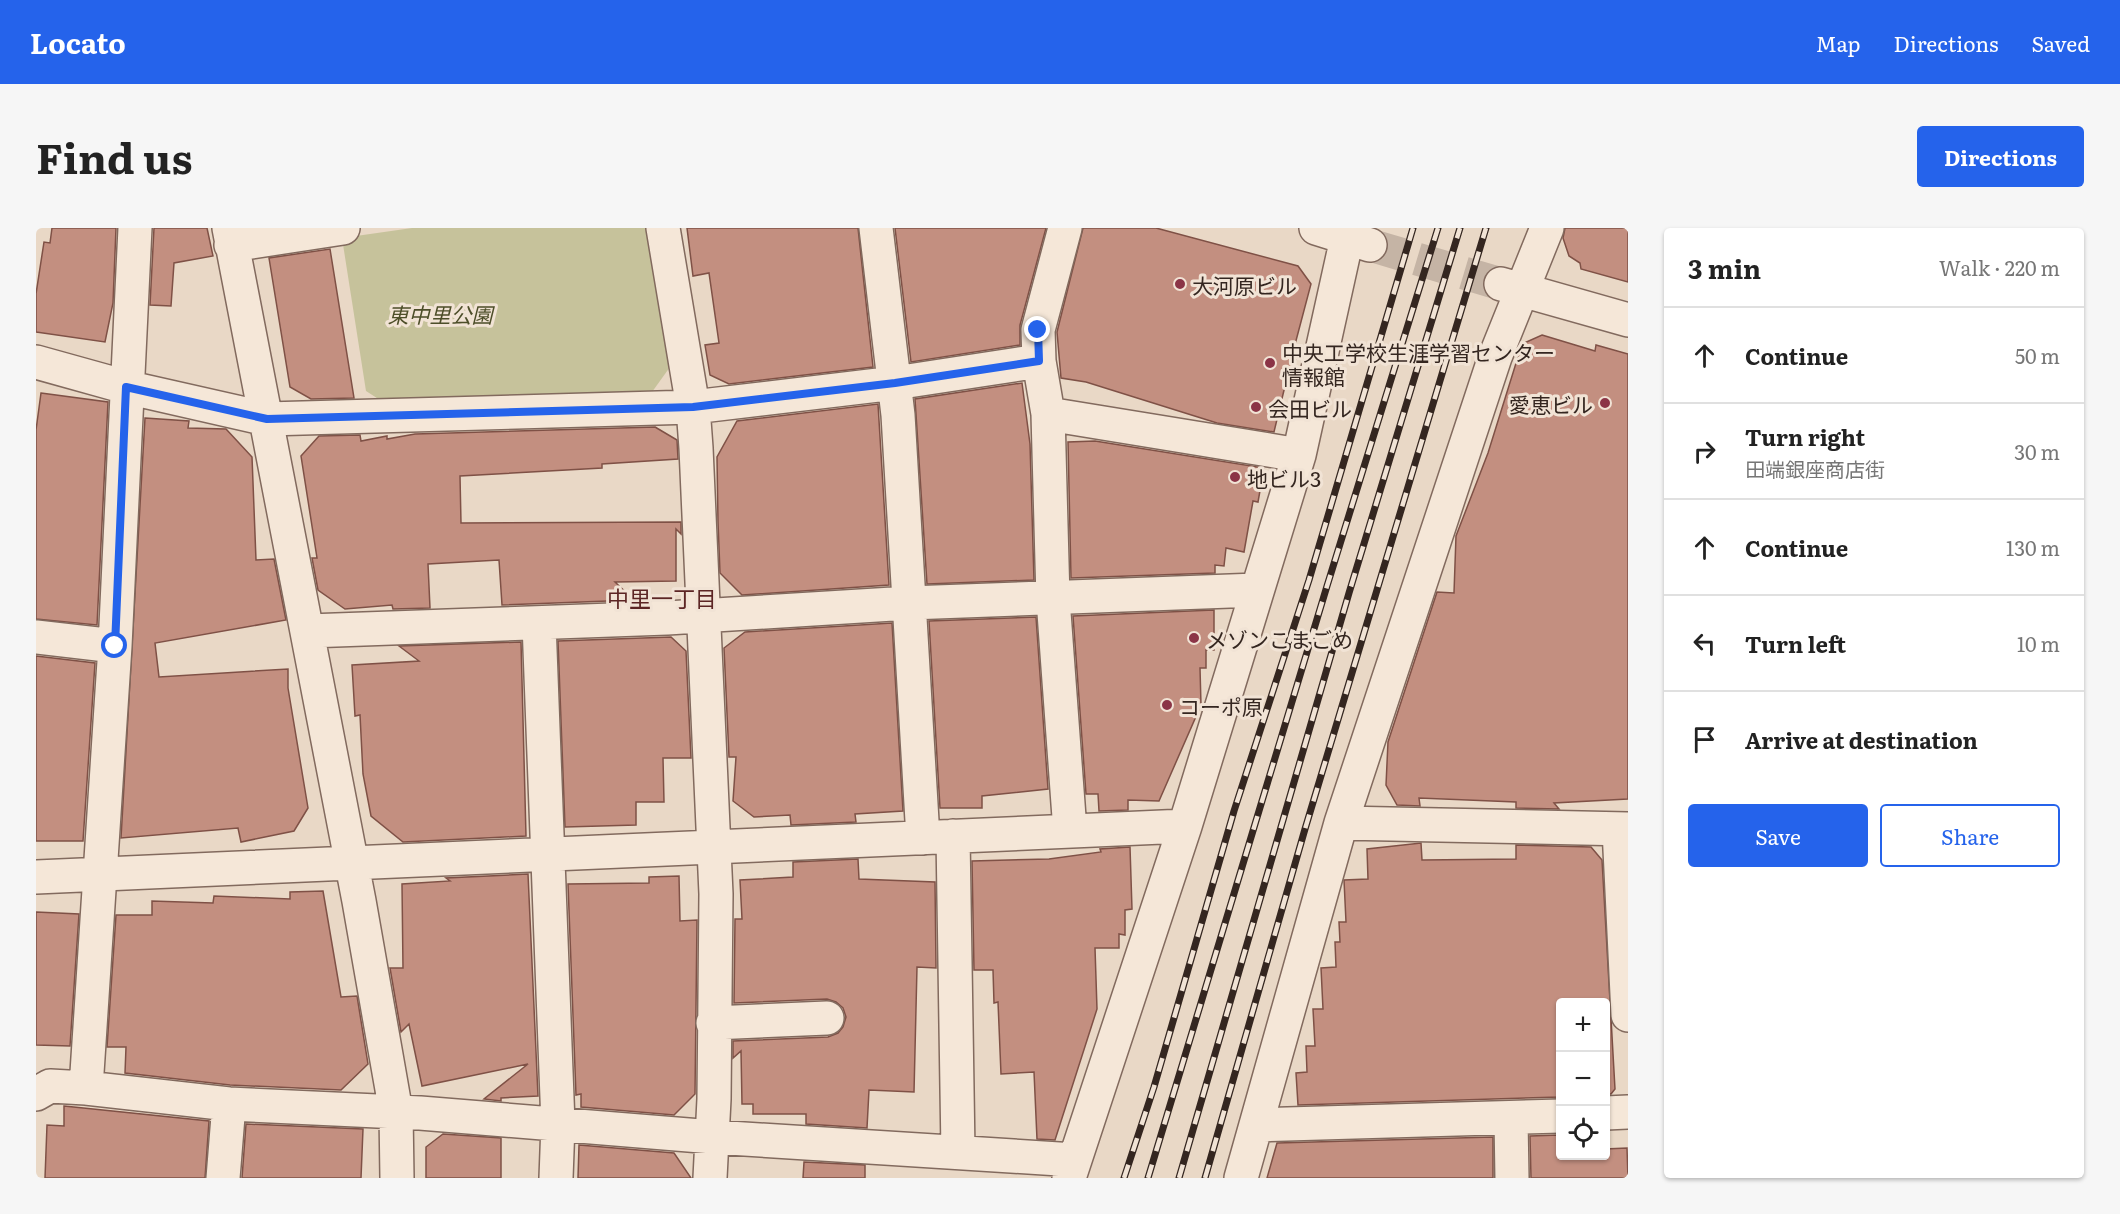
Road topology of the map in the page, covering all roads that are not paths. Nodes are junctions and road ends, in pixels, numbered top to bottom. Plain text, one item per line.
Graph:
1 (135, 228) edge
2 (343, 228) edge
3 (663, 228) edge
4 (876, 228) edge
5 (1065, 228) edge
6 (1316, 228) edge
7 (1547, 228) edge
8 (230, 237) edge
9 (1354, 237) edge
10 (1512, 287) junction
11 (1628, 320) edge
12 (1039, 361) junction
13 (36, 362) edge
14 (895, 383) junction
15 (126, 387) junction
16 (693, 407) junction
17 (1048, 414) junction
18 (267, 419) junction
19 (1299, 455) junction
20 (1257, 590) junction
21 (1053, 599) junction
22 (909, 603) junction
23 (703, 616) junction
24 (540, 622) junction
25 (308, 632) junction
26 (36, 637) edge
27 (115, 646) junction
28 (1341, 823) junction
29 (1185, 826) junction
30 (1623, 829) edge
31 (1070, 831) junction
32 (938, 837) junction
33 (716, 848) junction
34 (550, 856) junction
35 (352, 862) junction
36 (99, 874) junction
37 (36, 877) edge
38 (1628, 1015) edge
39 (826, 1018) dead end
40 (713, 1023) junction
41 (86, 1088) junction
42 (36, 1094) edge
43 (229, 1104) junction
44 (396, 1112) junction
45 (1628, 1112) edge
46 (1610, 1113) edge
47 (1556, 1116) edge
48 (1511, 1119) junction
49 (558, 1125) junction
50 (1256, 1125) junction
51 (714, 1137) junction
52 (958, 1152) junction
53 (1072, 1169) edge
54 (224, 1178) edge
55 (397, 1178) edge
56 (556, 1178) edge
57 (710, 1178) edge
58 (1241, 1178) edge
59 (1512, 1178) edge

1 - 15 street
2 - 8 street
3 - 16 street
4 - 14 street
5 - 12 street
6 - 9 street
7 - 10 street
8 - 18 street
9 - 19 street
10 - 11 street
10 - 28 street
12 - 14 street
12 - 17 street
13 - 15 street
14 - 16 street
14 - 22 street
15 - 18 street
15 - 27 street
16 - 18 street
16 - 23 street
17 - 19 street
17 - 21 street
18 - 25 street
19 - 20 street
20 - 21 street
20 - 29 street
21 - 22 street
21 - 31 street
22 - 23 street
22 - 32 street
23 - 24 street
23 - 33 street
24 - 25 street
24 - 34 street
25 - 35 street
26 - 27 street
27 - 36 street
28 - 30 street
28 - 50 street
29 - 31 street
29 - 53 street
30 - 38 street
31 - 32 street
32 - 33 street
32 - 52 street
33 - 34 street
33 - 40 street
34 - 35 street
34 - 49 street
35 - 36 street
35 - 44 street
36 - 37 street
36 - 41 street
39 - 40 street
40 - 51 street
41 - 42 street
41 - 43 street
43 - 44 street
43 - 54 street
44 - 49 street
44 - 55 street
45 - 46 street
47 - 48 street
48 - 50 street
48 - 59 street
49 - 51 street
49 - 56 street
50 - 58 street
51 - 52 street
51 - 57 street
52 - 53 street

